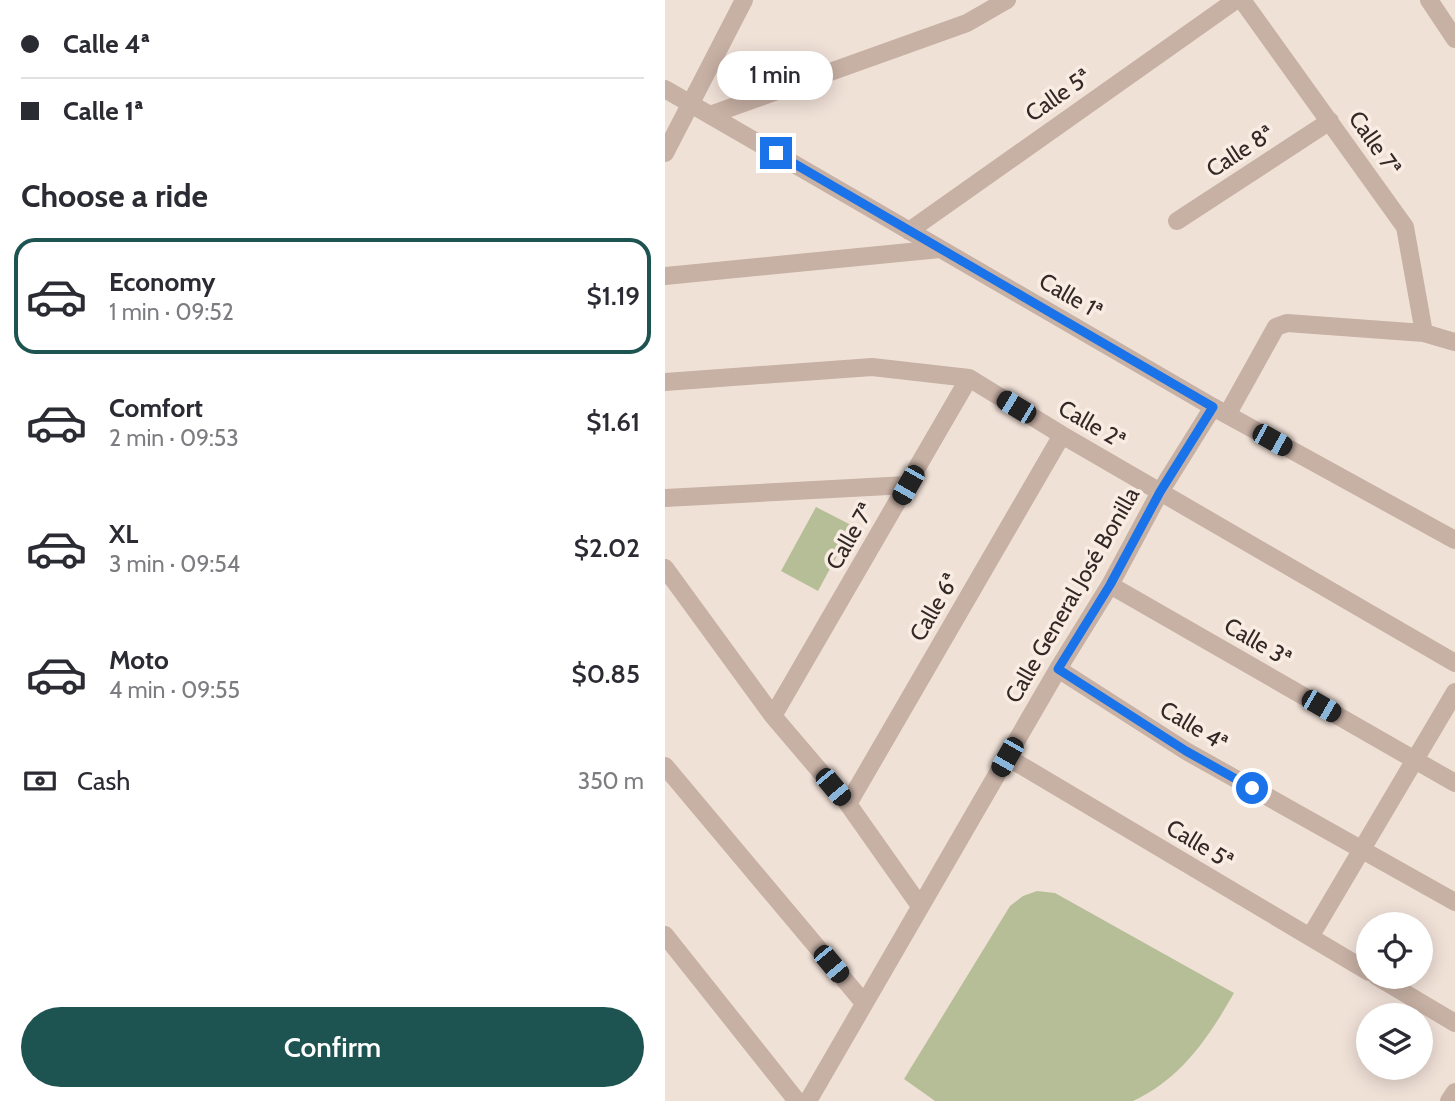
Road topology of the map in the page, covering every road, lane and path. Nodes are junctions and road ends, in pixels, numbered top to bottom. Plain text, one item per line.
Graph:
1 (744, 0) edge
2 (1007, 0) edge
3 (1236, 0) edge
4 (1243, 0) edge
5 (1429, 0) edge
6 (1455, 39) edge
7 (665, 89) edge
8 (690, 103) junction
9 (710, 115) junction
10 (1330, 121) junction
11 (665, 153) edge
12 (1177, 221) dead end
13 (909, 231) junction
14 (940, 249) junction
15 (665, 276) edge
16 (1424, 333) junction
17 (1455, 342) edge
18 (969, 378) junction
19 (665, 382) edge
20 (1220, 411) junction
21 (1062, 435) junction
22 (908, 485) junction
23 (1160, 492) junction
24 (665, 498) edge
25 (1455, 540) edge
26 (665, 568) edge
27 (1110, 585) junction
28 (1455, 663) edge
29 (1058, 669) junction
30 (1455, 692) edge
31 (773, 716) junction
32 (1007, 757) junction
33 (1415, 760) junction
34 (665, 766) edge
35 (1455, 783) edge
36 (848, 804) junction
37 (1362, 849) junction
38 (1455, 902) edge
39 (920, 906) junction
40 (665, 935) edge
41 (1310, 937) junction
42 (1356, 964) edge
43 (1398, 989) edge
44 (864, 1003) junction
45 (1455, 1023) edge
46 (1455, 1092) edge
47 (797, 1101) edge
48 (808, 1101) edge
49 (1449, 1101) edge

1 - 8 street
2 - 9 street
3 - 13 street, Calle 5ª
4 - 10 street, Calle 7ª
5 - 6 street
7 - 8 street, Calle 1ª
8 - 9 street, Calle 1ª
8 - 11 street
9 - 13 street, Calle 1ª
10 - 12 street, Calle 8ª
10 - 16 street, Calle 7ª
13 - 14 street, Calle 1ª
14 - 15 street
14 - 20 street, Calle 1ª
16 - 17 street
16 - 20 street, Calle General José Bonilla
18 - 19 street, Calle 2ª
18 - 21 street, Calle 2ª
18 - 22 street, Calle 7ª
20 - 23 street, Calle General José Bonilla
20 - 25 street, Calle 1ª
21 - 23 street, Calle 2ª
21 - 36 street, Calle 6ª
22 - 24 street
22 - 31 street, Calle 7ª
23 - 27 street, Calle General José Bonilla
23 - 28 street, Calle 2ª
26 - 31 street
27 - 29 street, Calle General José Bonilla
27 - 33 street, Calle 3ª
29 - 32 street, Calle General José Bonilla
29 - 37 street, Calle 4ª
30 - 33 street
31 - 36 street
32 - 39 street, Calle General José Bonilla
32 - 41 street, Calle 5ª
33 - 35 street, Calle 3ª
33 - 37 street
34 - 44 street
36 - 39 street
37 - 38 street, Calle 4ª
37 - 41 street
39 - 44 street, Calle General José Bonilla
40 - 47 street
41 - 42 street, Calle 5ª
43 - 45 street
44 - 48 street, Calle General José Bonilla
46 - 49 street

